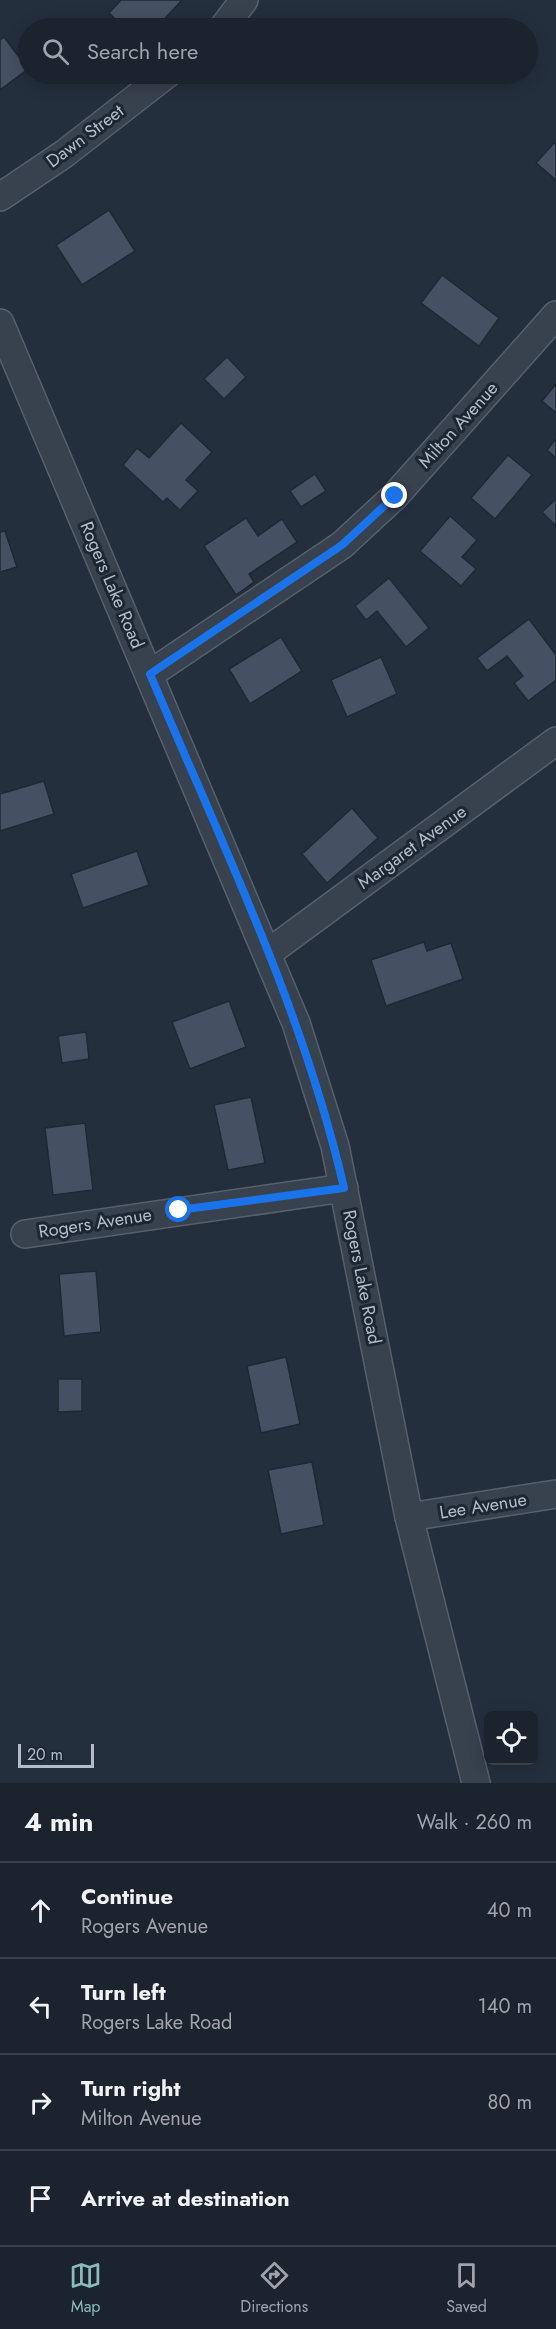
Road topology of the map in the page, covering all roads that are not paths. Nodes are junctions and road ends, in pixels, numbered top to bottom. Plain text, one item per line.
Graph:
1 (244, 0) edge
2 (230, 18) edge
3 (154, 84) edge
4 (0, 196) edge
5 (556, 315) edge
6 (0, 323) edge
7 (150, 674) junction
8 (556, 741) edge
9 (268, 953) junction
10 (344, 1188) junction
11 (25, 1234) dead end
12 (556, 1494) edge
13 (409, 1517) junction
14 (476, 1783) edge

1 - 2 street
3 - 4 street, Dawn Street
5 - 7 street, Milton Avenue
6 - 7 street, Rogers Lake Road
7 - 9 street, Rogers Lake Road
8 - 9 street, Margaret Avenue
9 - 10 street, Rogers Lake Road
10 - 11 street, Rogers Avenue
10 - 13 street, Rogers Lake Road
12 - 13 street, Lee Avenue
13 - 14 street, Rogers Lake Road

